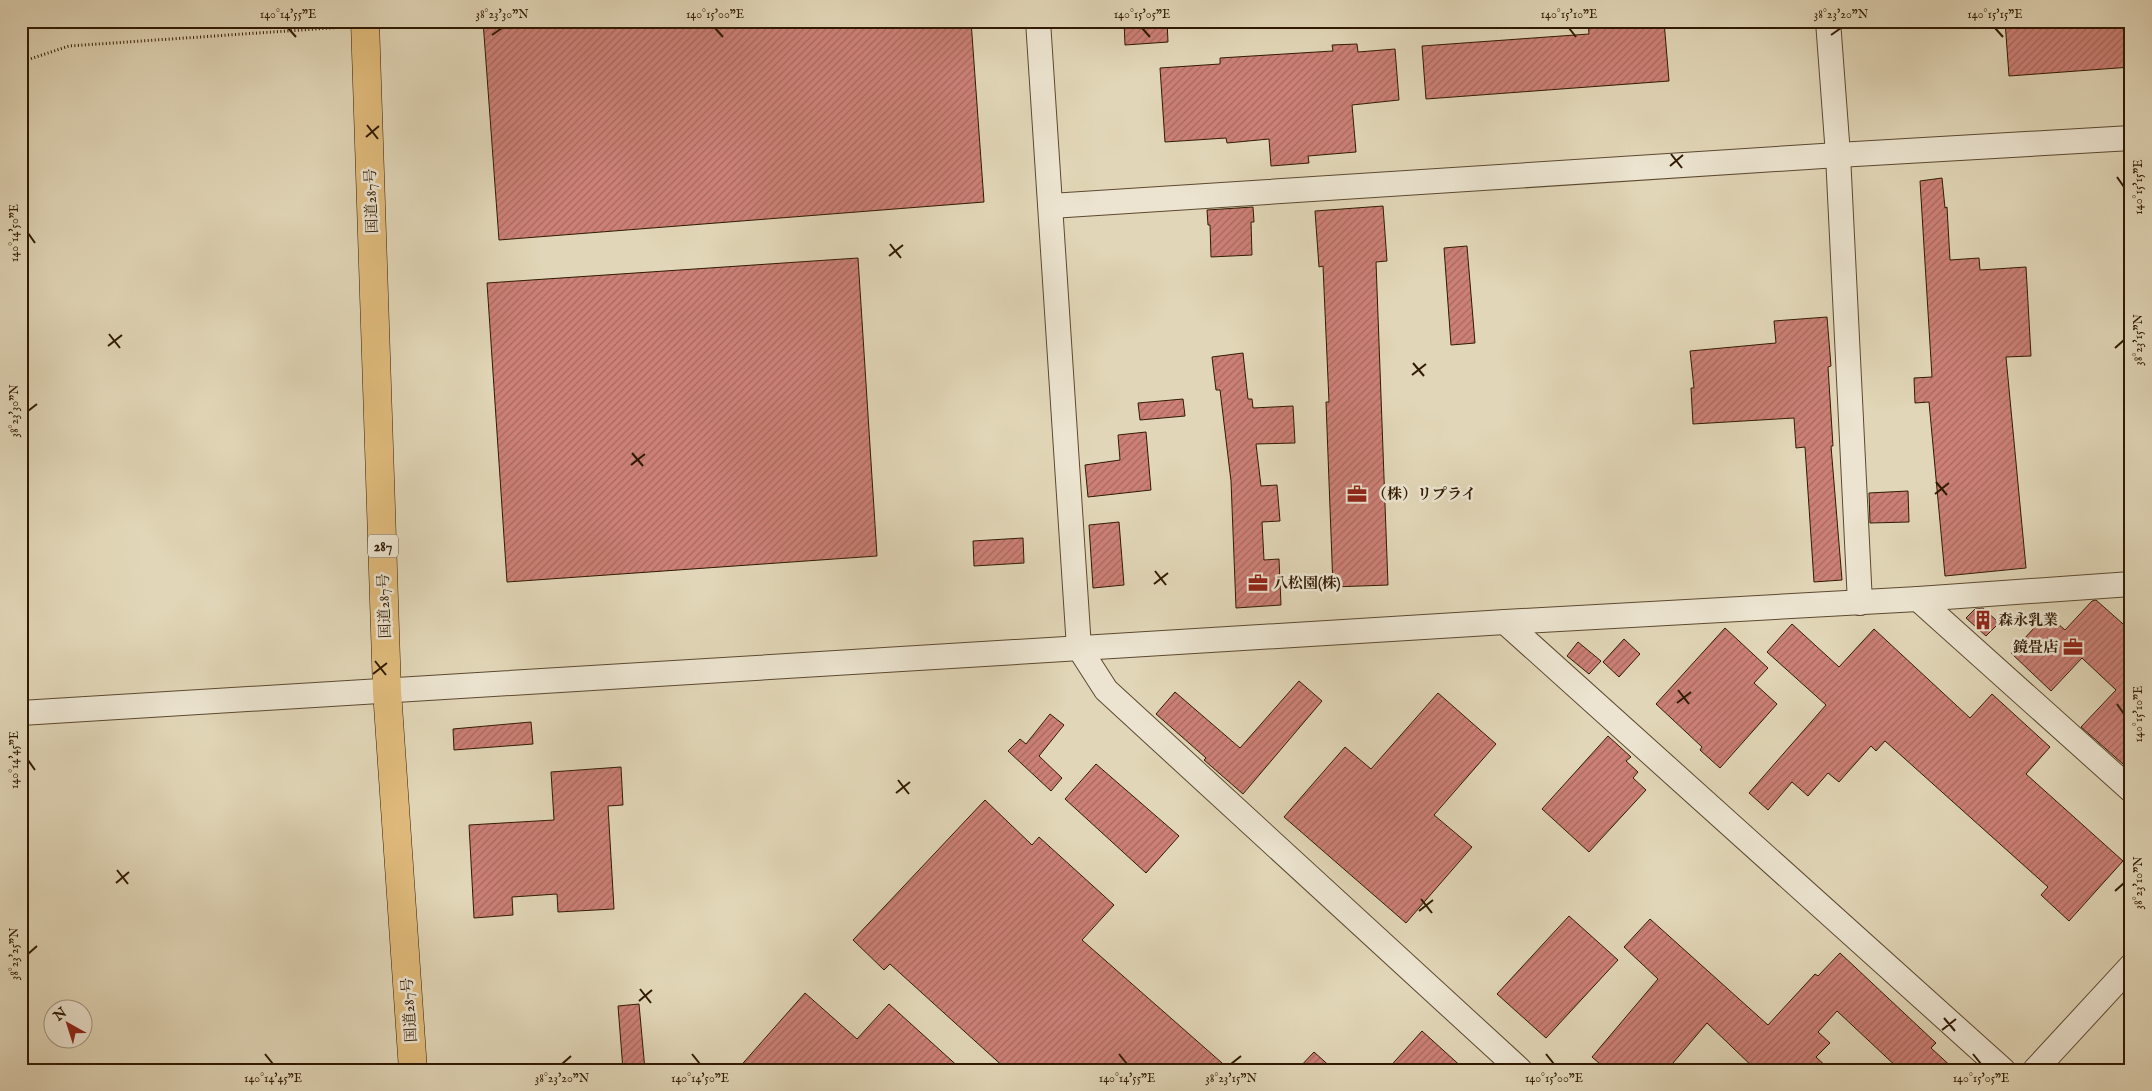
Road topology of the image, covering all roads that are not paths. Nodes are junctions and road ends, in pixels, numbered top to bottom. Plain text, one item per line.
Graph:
1 (1038, 21) edge
2 (1828, 21) edge
3 (365, 23) edge
4 (2131, 138) edge
5 (1838, 155) junction
6 (1051, 206) junction
7 (2131, 584) edge
8 (1918, 599) junction
9 (1860, 602) junction
10 (1505, 622) junction
11 (1079, 648) junction
12 (387, 691) junction
13 (21, 713) edge
14 (2131, 790) edge
15 (2131, 966) edge
16 (413, 1070) edge
17 (1520, 1070) edge
18 (2003, 1070) edge
19 (2036, 1070) edge

1 - 6 street
2 - 5 street
3 - 12 highway, 国道287号 / 287
4 - 5 street
5 - 6 street
5 - 9 street
6 - 11 street
7 - 8 street
8 - 9 street
8 - 14 street
9 - 10 street
10 - 11 street
10 - 18 street
11 - 12 street
11 - 17 street
12 - 13 street
12 - 16 highway, 国道287号 / 287
15 - 19 street

